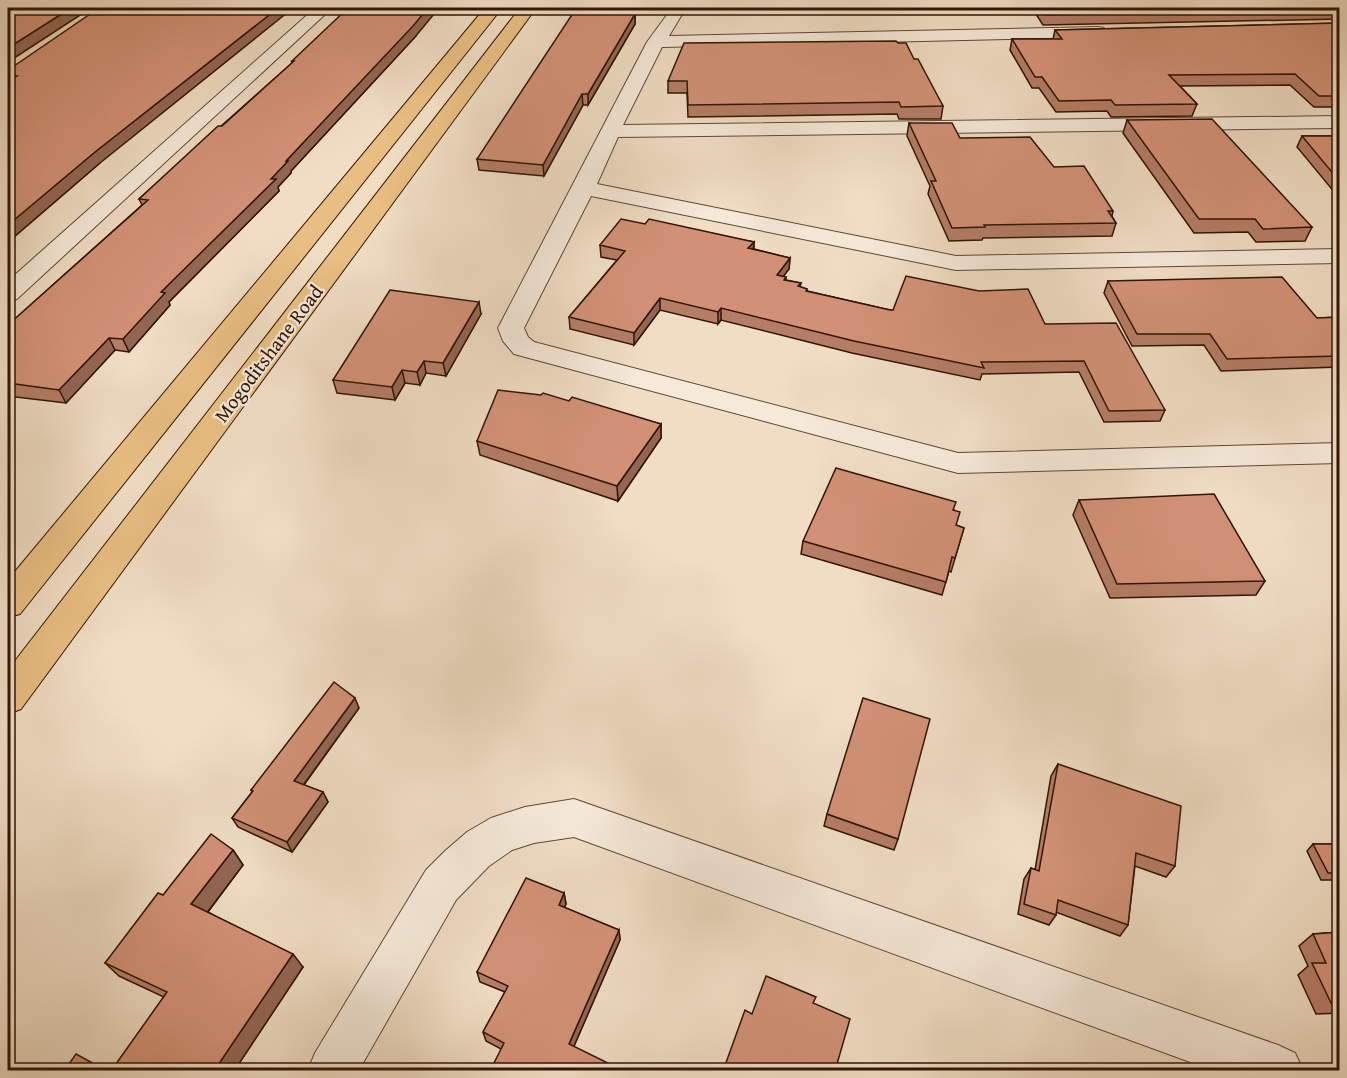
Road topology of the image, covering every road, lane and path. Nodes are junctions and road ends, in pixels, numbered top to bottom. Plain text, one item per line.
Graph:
1 (324, 8) edge
2 (494, 8) edge
3 (528, 8) edge
4 (682, 8) edge
5 (1112, 32) edge
6 (656, 42) junction
7 (1340, 122) edge
8 (610, 131) junction
9 (584, 188) junction
10 (1340, 256) edge
11 (8, 294) edge
12 (1340, 453) edge
13 (8, 604) edge
14 (8, 698) edge
15 (332, 1071) edge
16 (1278, 1071) edge

1 - 11 street
2 - 13 main road, Mogoditshane Road
3 - 14 main road, Mogoditshane Road
4 - 6 street
5 - 6 street
6 - 8 street
7 - 8 street
8 - 9 street
9 - 10 street
9 - 12 street
15 - 16 street

